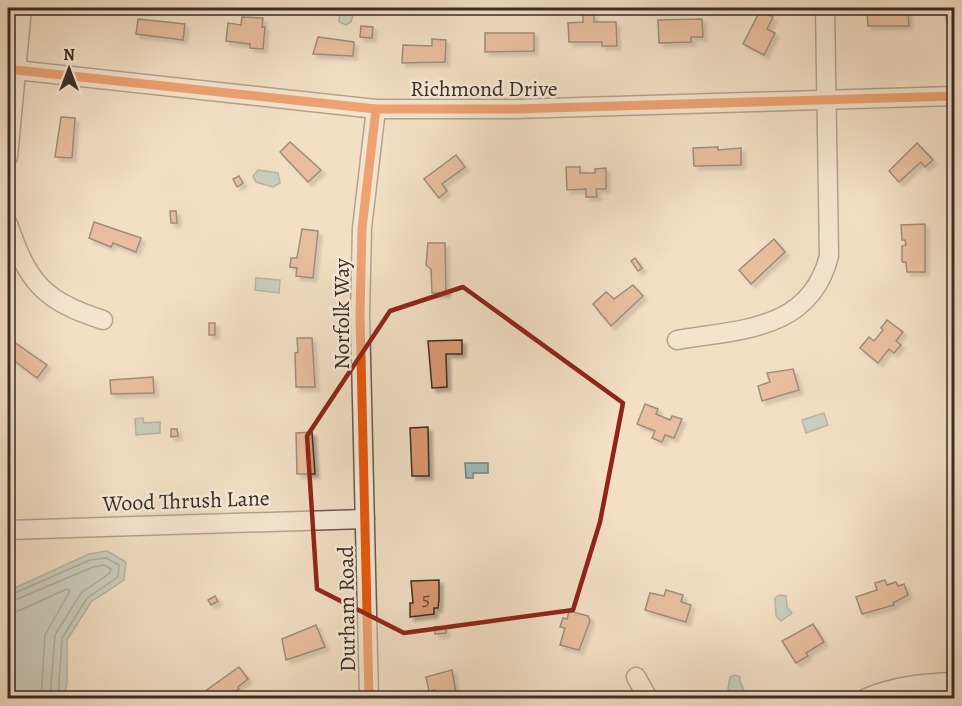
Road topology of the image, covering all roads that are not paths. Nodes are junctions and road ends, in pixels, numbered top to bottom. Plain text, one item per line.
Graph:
1 (22, 8) edge
2 (825, 8) edge
3 (16, 70) junction
4 (954, 96) edge
5 (827, 101) junction
6 (376, 110) junction
7 (8, 157) edge
8 (8, 224) edge
9 (104, 320) dead end
10 (677, 340) dead end
11 (365, 519) junction
12 (8, 530) edge
13 (636, 677) dead end
14 (954, 682) edge
15 (369, 699) edge
16 (648, 699) edge
17 (866, 699) edge

1 - 3 street
2 - 5 street
3 - 6 street, Richmond Drive
3 - 7 street
4 - 5 street, Richmond Drive
5 - 6 street, Richmond Drive
5 - 10 street
6 - 11 street, Norfolk Way
8 - 9 street
11 - 12 street, Wood Thrush Lane
11 - 15 street, Durham Road
13 - 16 street
14 - 17 street

